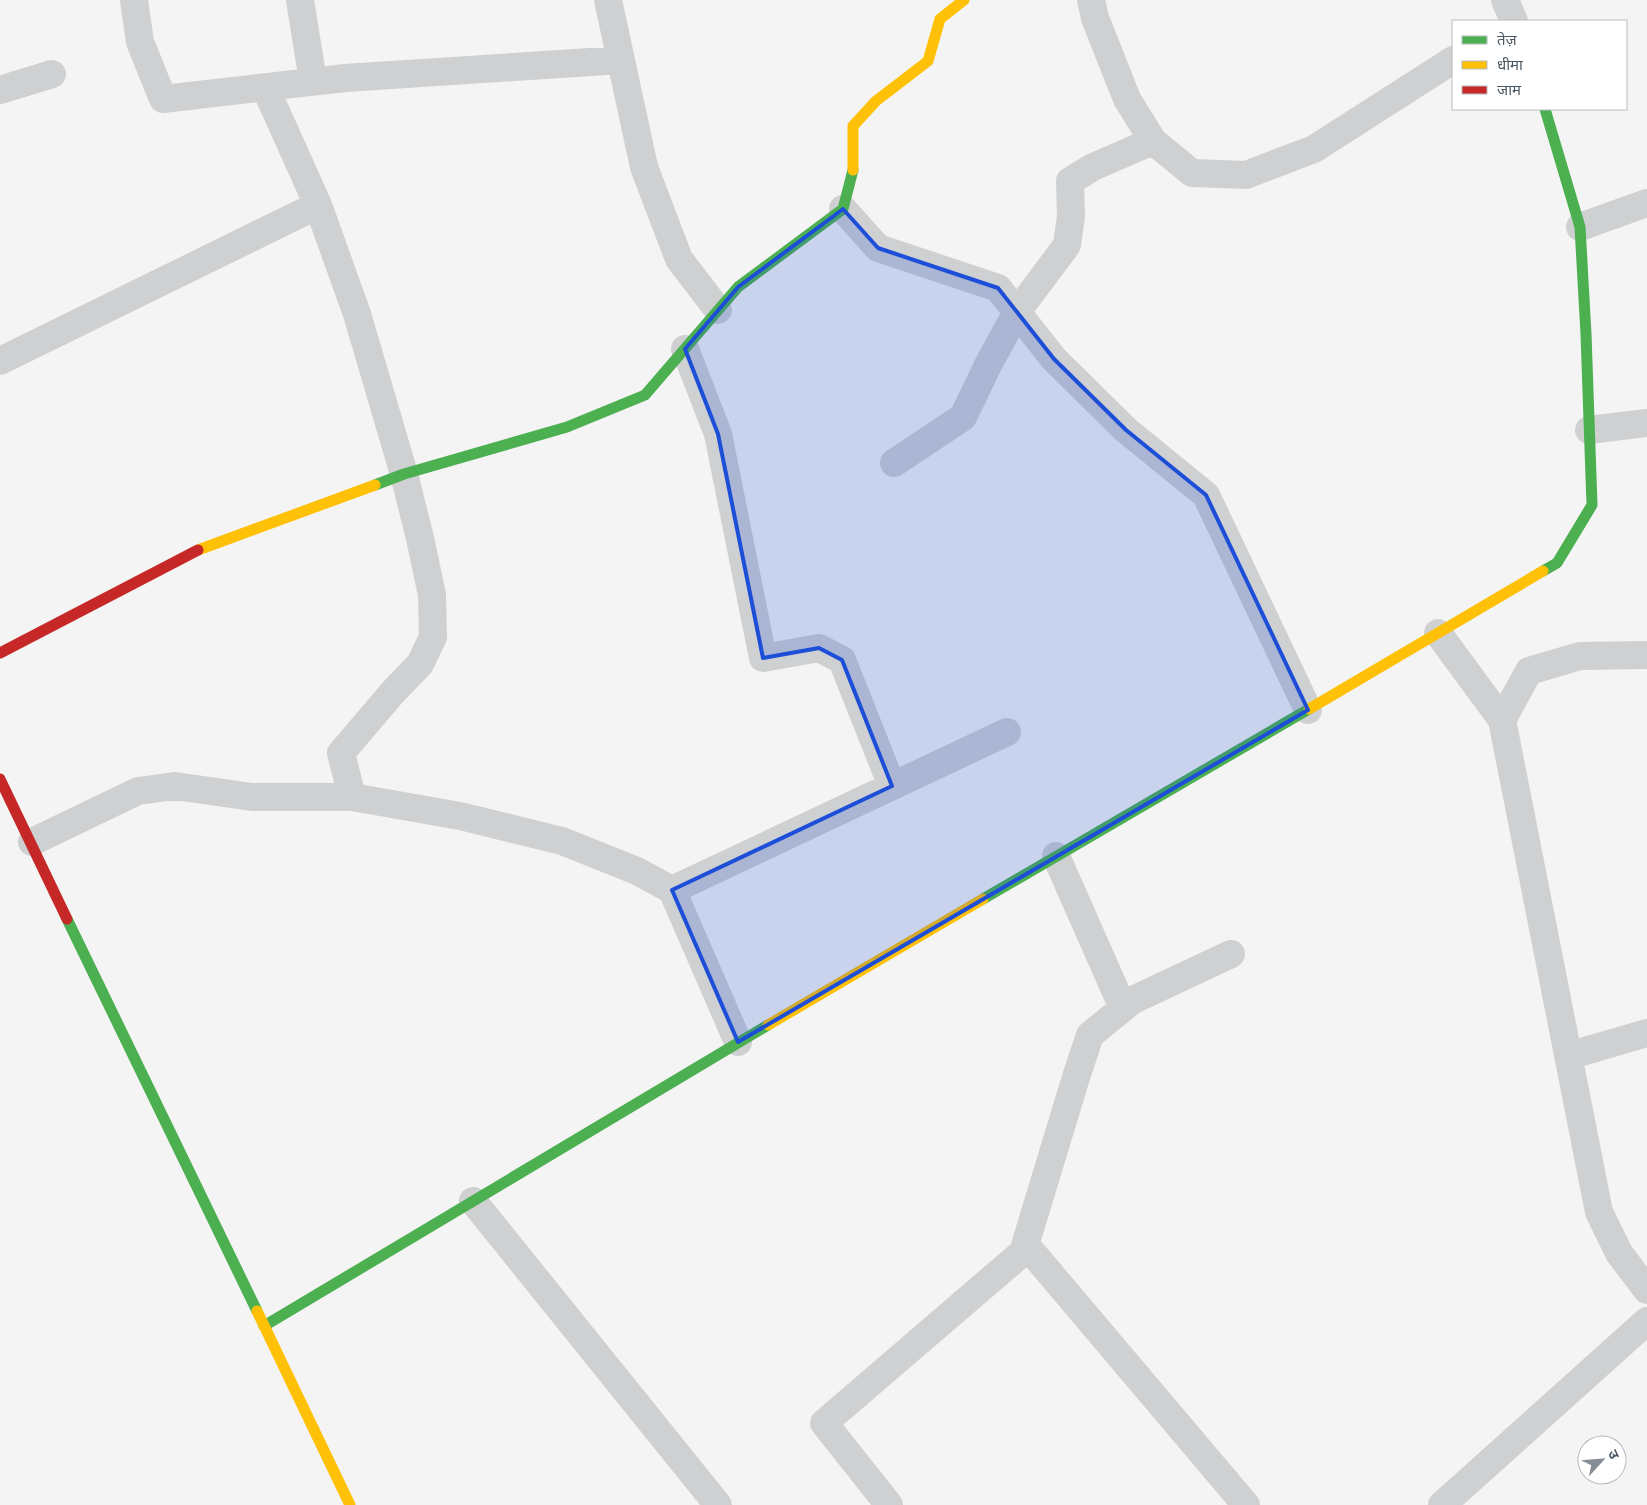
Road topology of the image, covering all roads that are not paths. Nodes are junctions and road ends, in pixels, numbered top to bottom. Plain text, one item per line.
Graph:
1 (134, 0) edge
2 (300, 0) edge
3 (608, 0) edge
4 (964, 0) edge
5 (1092, 0) edge
6 (1505, 0) edge
7 (1514, 20) edge
8 (621, 60) junction
9 (1452, 61) edge
10 (52, 74) dead end
11 (313, 81) junction
12 (265, 87) junction
13 (0, 90) edge
14 (1545, 110) edge
15 (1153, 141) junction
16 (1647, 203) edge
17 (318, 206) junction
18 (843, 209) junction
19 (1580, 227) junction
20 (718, 310) junction
21 (1017, 312) junction
22 (685, 349) junction
23 (0, 361) edge
24 (1647, 423) edge
25 (1589, 430) junction
26 (894, 463) dead end
27 (404, 474) junction
28 (1438, 633) junction
29 (0, 653) edge
30 (1647, 655) edge
31 (1308, 710) junction
32 (1502, 720) junction
33 (1007, 732) dead end
34 (0, 779) edge
35 (892, 786) junction
36 (352, 797) junction
37 (32, 842) junction
38 (1056, 856) junction
39 (672, 890) junction
40 (1231, 954) dead end
41 (1123, 1008) junction
42 (1647, 1033) edge
43 (738, 1042) junction
44 (1568, 1056) junction
45 (473, 1201) junction
46 (1026, 1245) junction
47 (1647, 1290) edge
48 (1647, 1321) edge
49 (264, 1326) junction
50 (350, 1505) edge
51 (718, 1505) edge
52 (889, 1505) edge
53 (1246, 1505) edge
54 (1442, 1505) edge

1 - 12 street
2 - 11 street
3 - 8 street
4 - 18 street
5 - 15 street
6 - 7 street
8 - 11 street
8 - 20 street
9 - 15 street
10 - 13 street
11 - 12 street
12 - 17 street
14 - 19 street
15 - 21 street
16 - 19 street
17 - 23 street
17 - 27 street
18 - 20 street
18 - 21 street
19 - 25 street
20 - 22 street
21 - 26 street
21 - 31 street
22 - 27 street
22 - 35 street
24 - 25 street
25 - 28 street
27 - 29 street
27 - 36 street
28 - 31 street
28 - 32 street
30 - 32 street
31 - 38 street
32 - 44 street
33 - 35 street
34 - 37 street
35 - 39 street
36 - 37 street
36 - 39 street
37 - 49 street
38 - 41 street
38 - 43 street
39 - 43 street
40 - 41 street
41 - 46 street
42 - 44 street
43 - 45 street
44 - 47 street
45 - 49 street
45 - 51 street
46 - 52 street
46 - 53 street
48 - 54 street
49 - 50 street

